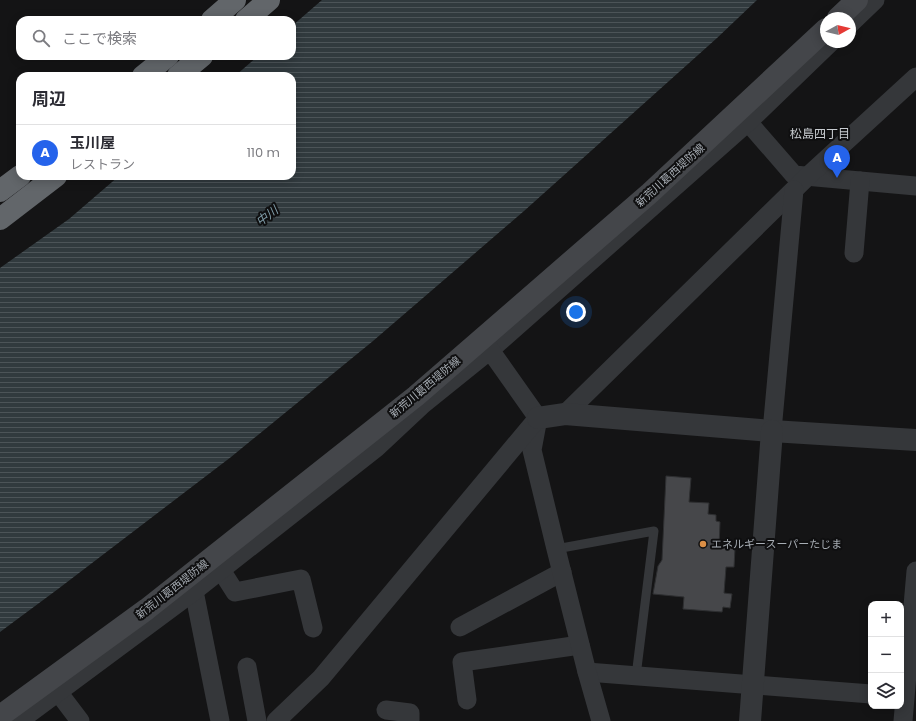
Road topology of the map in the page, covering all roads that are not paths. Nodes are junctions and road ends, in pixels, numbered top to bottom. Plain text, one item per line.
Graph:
1 (235, 0) edge
2 (269, 0) edge
3 (857, 0) edge
4 (875, 0) edge
5 (844, 12) edge
6 (217, 16) edge
7 (251, 16) edge
8 (856, 18) edge
9 (820, 36) edge
10 (823, 48) edge
11 (163, 60) edge
12 (197, 60) edge
13 (148, 72) edge
14 (183, 72) edge
15 (790, 72) junction
16 (916, 77) edge
17 (748, 122) junction
18 (808, 176) junction
19 (16, 179) edge
20 (51, 180) edge
21 (860, 181) junction
22 (916, 186) edge
23 (794, 190) junction
24 (0, 191) edge
25 (0, 219) edge
26 (854, 253) dead end
27 (490, 350) junction
28 (419, 400) junction
29 (565, 414) junction
30 (538, 418) junction
31 (772, 431) junction
32 (916, 440) edge
33 (556, 549) junction
34 (221, 570) junction
35 (916, 571) edge
36 (562, 572) junction
37 (194, 591) junction
38 (460, 627) dead end
39 (313, 628) dead end
40 (580, 645) junction
41 (247, 667) dead end
42 (587, 672) junction
43 (636, 676) junction
44 (752, 685) junction
45 (58, 692) junction
46 (868, 694) edge
47 (908, 697) edge
48 (467, 700) dead end
49 (386, 710) dead end
50 (0, 716) edge
51 (19, 721) edge
52 (80, 721) edge
53 (220, 721) edge
54 (257, 721) edge
55 (276, 721) edge
56 (410, 721) edge
57 (601, 721) edge
58 (750, 721) edge
59 (903, 721) edge

1 - 6 highway
2 - 7 highway
3 - 5 main road
4 - 8 street
9 - 15 main road, 新荒川葛西堤防線
10 - 15 street
11 - 13 highway
12 - 14 highway
15 - 17 street
15 - 28 main road, 新荒川葛西堤防線
16 - 18 street
17 - 18 street
17 - 27 street
18 - 21 street
18 - 23 street
19 - 24 highway
20 - 25 highway
21 - 22 street
21 - 26 street
23 - 29 street
23 - 31 street
27 - 28 street
27 - 30 street
28 - 34 street
28 - 50 main road, 新荒川葛西堤防線
29 - 30 street
29 - 31 street
30 - 33 street
30 - 55 street
31 - 32 street
31 - 44 street
33 - 36 street
33 - 43 lane
34 - 37 street
34 - 39 street
35 - 47 street
36 - 38 street
36 - 40 street
37 - 45 street
37 - 53 street
40 - 42 street
40 - 48 street
41 - 54 street
42 - 43 street
42 - 57 street
43 - 44 street
44 - 46 street
44 - 58 street
45 - 51 street
45 - 52 street
47 - 59 street
49 - 56 street

